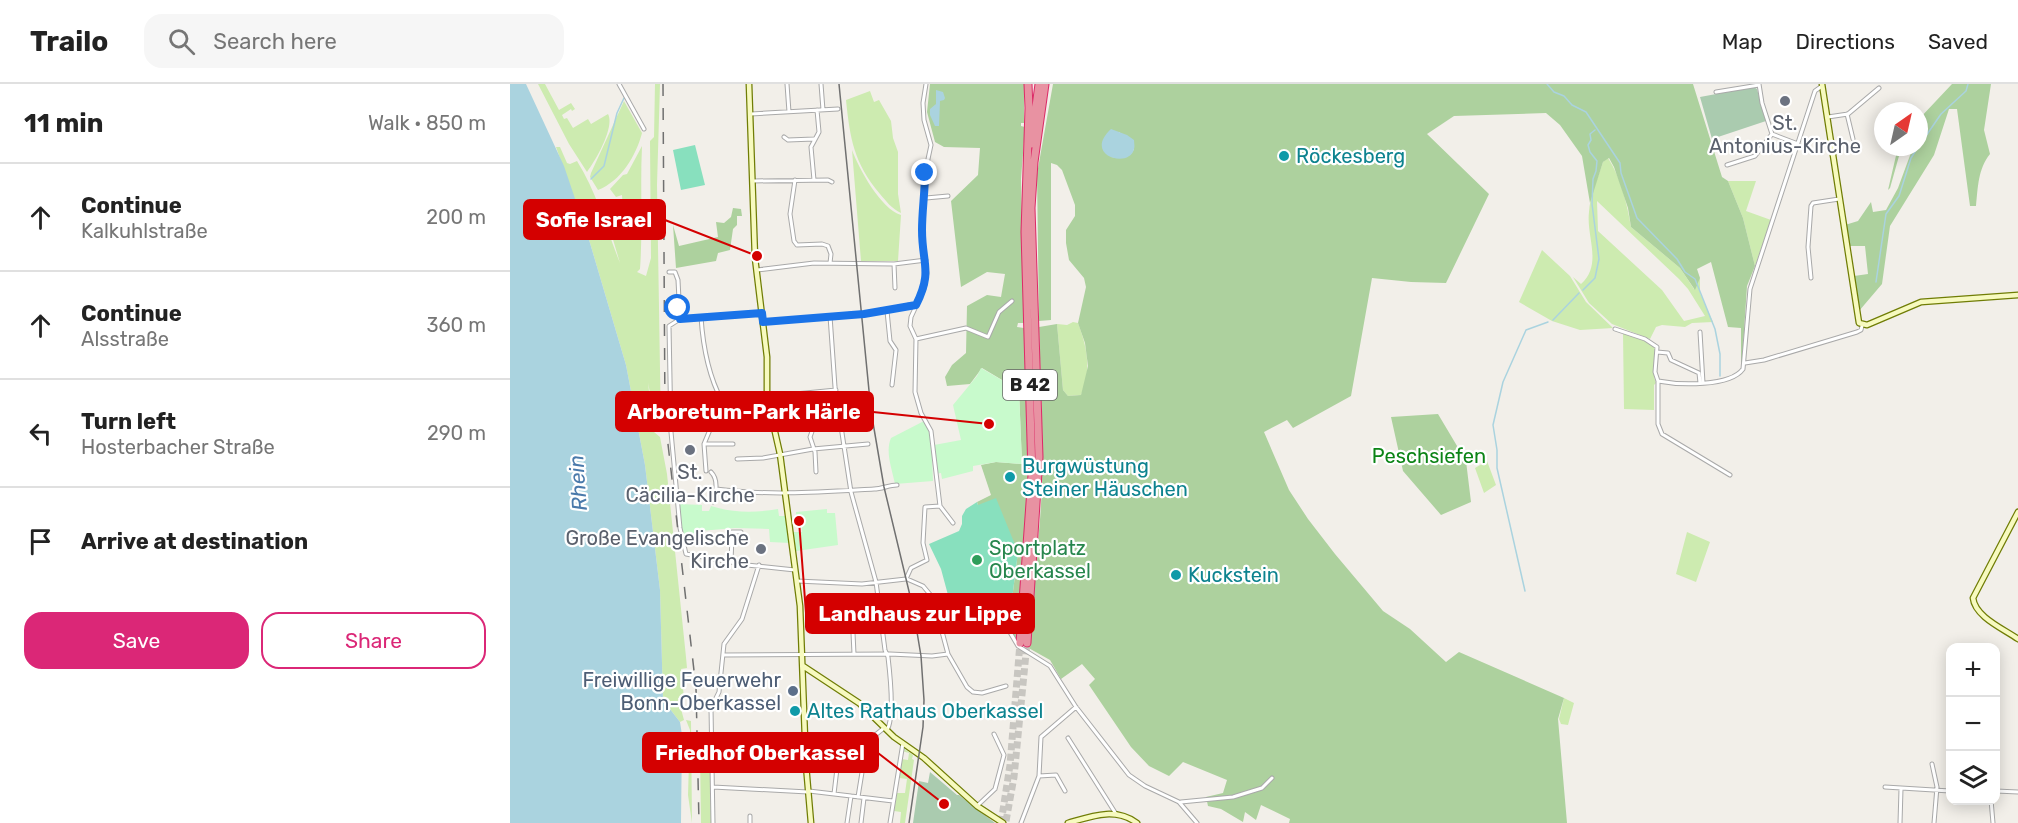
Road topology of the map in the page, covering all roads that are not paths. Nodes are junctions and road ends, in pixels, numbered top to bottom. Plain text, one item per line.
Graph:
1 (619, 84) edge
2 (749, 84) edge
3 (787, 84) edge
4 (820, 84) edge
5 (926, 84) edge
6 (1028, 84) edge
7 (1039, 84) edge
8 (1045, 84) edge
9 (1759, 85) edge
10 (1822, 85) edge
11 (1879, 88) dead end
12 (1716, 92) dead end
13 (838, 109) dead end
14 (817, 110) junction
15 (823, 110) junction
16 (789, 112) junction
17 (751, 114) junction
18 (1846, 114) junction
19 (1826, 117) junction
20 (644, 129) dead end
21 (1772, 134) junction
22 (784, 137) dead end
23 (814, 139) junction
24 (1853, 139) dead end
25 (1798, 144) junction
26 (1727, 165) dead end
27 (795, 180) junction
28 (814, 180) junction
29 (753, 181) junction
30 (832, 182) dead end
31 (1025, 194) junction
32 (948, 196) dead end
33 (925, 198) junction
34 (1839, 199) junction
35 (926, 260) junction
36 (830, 263) junction
37 (894, 264) junction
38 (756, 271) junction
39 (669, 272) dead end
40 (1811, 278) dead end
41 (895, 288) dead end
42 (2018, 295) edge
43 (1012, 301) dead end
44 (916, 305) junction
45 (887, 311) junction
46 (762, 313) junction
47 (830, 316) junction
48 (701, 317) junction
49 (680, 319) junction
50 (763, 322) junction
51 (1862, 326) junction
52 (1615, 328) dead end
53 (1700, 332) dead end
54 (916, 339) junction
55 (1657, 352) junction
56 (1745, 363) junction
57 (1658, 381) junction
58 (1702, 383) junction
59 (892, 385) dead end
60 (836, 390) junction
61 (810, 393) junction
62 (767, 397) junction
63 (722, 401) junction
64 (671, 426) junction
65 (709, 429) junction
66 (704, 444) junction
67 (733, 444) dead end
68 (868, 444) dead end
69 (845, 446) junction
70 (813, 450) junction
71 (780, 454) junction
72 (737, 459) dead end
73 (706, 471) dead end
74 (711, 472) dead end
75 (816, 472) dead end
76 (1730, 475) dead end
77 (897, 485) dead end
78 (716, 489) junction
79 (851, 489) junction
80 (786, 494) junction
81 (713, 502) dead end
82 (940, 506) junction
83 (2018, 512) edge
84 (953, 523) dead end
85 (732, 536) dead end
86 (731, 562) junction
87 (759, 565) junction
88 (796, 570) junction
89 (906, 579) junction
90 (797, 581) junction
91 (876, 582) junction
92 (933, 598) junction
93 (854, 606) dead end
94 (2018, 639) edge
95 (854, 654) junction
96 (886, 654) junction
97 (948, 654) junction
98 (723, 655) junction
99 (803, 655) junction
100 (803, 666) junction
101 (1006, 686) dead end
102 (1076, 707) junction
103 (885, 729) junction
104 (994, 734) dead end
105 (1068, 738) dead end
106 (903, 743) junction
107 (712, 760) junction
108 (864, 760) dead end
109 (747, 763) dead end
110 (1932, 764) dead end
111 (1039, 776) junction
112 (1272, 778) dead end
113 (712, 787) junction
114 (1885, 787) dead end
115 (1901, 788) junction
116 (1937, 790) junction
117 (1946, 790) edge
118 (808, 791) junction
119 (1065, 791) dead end
120 (2000, 791) edge
121 (2018, 792) edge
122 (834, 794) junction
123 (851, 796) junction
124 (858, 797) junction
125 (864, 798) junction
126 (893, 801) junction
127 (1179, 802) junction
128 (1991, 805) edge
129 (977, 806) junction
130 (1116, 814) junction
131 (750, 816) dead end
132 (1078, 822) edge
133 (713, 823) edge
134 (750, 823) edge
135 (811, 823) edge
136 (847, 823) edge
137 (861, 823) edge
138 (890, 823) edge
139 (1003, 823) edge
140 (1021, 823) edge
141 (1068, 823) edge
142 (1137, 823) edge
143 (1197, 823) edge
144 (1900, 823) edge
145 (1934, 823) edge
146 (1993, 823) edge

1 - 20 street
2 - 17 main road
3 - 16 street
4 - 15 street
5 - 33 street
6 - 31 highway, B 42
7 - 31 highway, B 42
8 - 31 highway, B 42
9 - 12 street
9 - 21 street
10 - 19 main road
10 - 25 street
11 - 18 street
13 - 15 street
14 - 15 street
14 - 16 street
14 - 23 street
16 - 17 street
17 - 29 main road
18 - 19 street
18 - 24 street
19 - 34 main road
21 - 25 street
21 - 26 street
22 - 23 street
23 - 28 street
25 - 56 street
27 - 28 street
27 - 29 street
27 - 36 street
28 - 30 street
29 - 38 main road
32 - 33 street
33 - 35 street
34 - 40 street
34 - 51 main road
35 - 37 street
35 - 44 street
36 - 37 street
36 - 38 street
37 - 41 street
38 - 46 main road
39 - 49 street
42 - 51 main road
43 - 54 street
44 - 45 street
44 - 54 street
45 - 47 street
45 - 59 street
46 - 48 street
46 - 50 main road
47 - 50 street
47 - 60 street
48 - 49 street
48 - 63 street
49 - 64 street
50 - 62 main road
51 - 56 street
52 - 55 street
53 - 58 street
54 - 82 street
55 - 57 street
55 - 58 street
56 - 58 street
57 - 58 street
57 - 76 street
60 - 61 street
60 - 69 street
61 - 62 street
61 - 70 street
62 - 63 street
62 - 71 main road
63 - 65 street
64 - 65 street
64 - 86 street
65 - 66 street
66 - 67 street
66 - 73 street
68 - 69 street
69 - 70 street
69 - 79 street
70 - 71 street
70 - 75 street
71 - 72 street
71 - 80 main road
74 - 78 street
77 - 79 street
78 - 80 street
78 - 81 street
79 - 80 street
79 - 91 street
80 - 88 main road
82 - 84 street
82 - 89 street
83 - 94 main road
85 - 86 street
86 - 87 street
87 - 88 street
87 - 98 street
88 - 90 main road
89 - 91 street
89 - 92 street
90 - 91 street
90 - 99 main road
91 - 96 street
92 - 97 street
92 - 102 street
93 - 95 street
95 - 96 street
95 - 99 street
96 - 97 street
96 - 103 street
97 - 101 street
98 - 99 street
98 - 107 street
99 - 100 main road
100 - 103 main road
100 - 118 main road
102 - 111 street
102 - 127 street
103 - 106 main road
103 - 122 street
104 - 129 street
105 - 130 street
106 - 126 street
106 - 129 main road
107 - 109 street
107 - 113 street
108 - 124 street
110 - 116 street
111 - 119 street
111 - 140 street
112 - 127 street
113 - 118 street
113 - 133 street
114 - 115 street
115 - 116 street
115 - 144 street
116 - 117 street
116 - 145 street
118 - 122 street
118 - 135 main road
120 - 121 street
122 - 123 street
123 - 124 street
123 - 136 street
124 - 125 street
125 - 126 street
125 - 137 street
126 - 138 street
127 - 143 street
128 - 146 street
129 - 139 main road
130 - 132 main road
130 - 142 main road
131 - 134 street
132 - 141 main road

